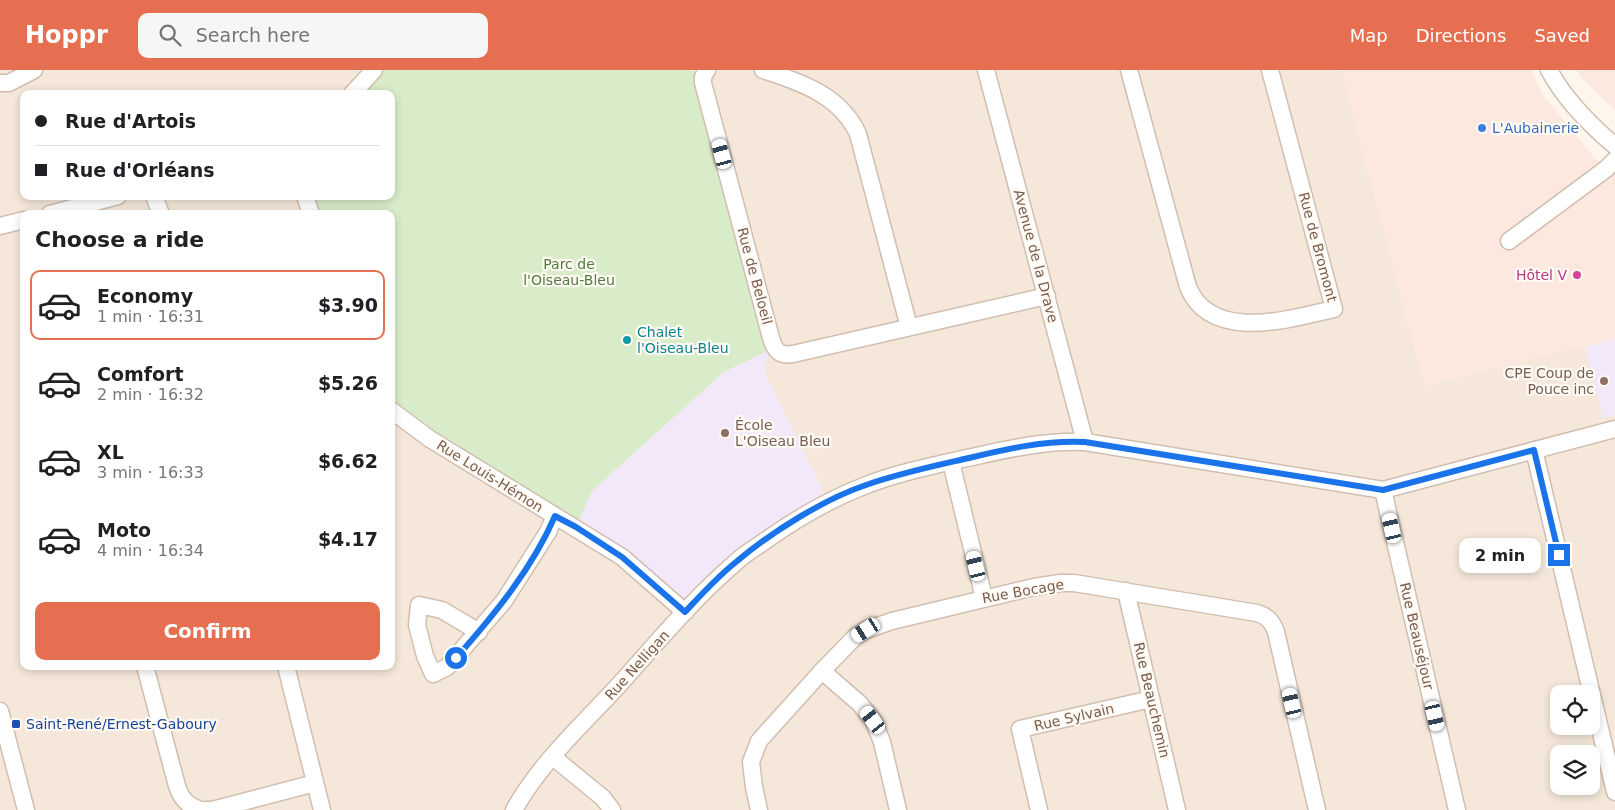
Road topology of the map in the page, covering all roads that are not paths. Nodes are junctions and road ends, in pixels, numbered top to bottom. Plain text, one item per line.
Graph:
1 (34, 70) edge
2 (707, 70) edge
3 (763, 70) edge
4 (986, 70) edge
5 (1129, 70) edge
6 (1270, 70) edge
7 (1548, 70) edge
8 (370, 72) edge
9 (0, 83) edge
10 (355, 90) edge
11 (1615, 146) edge
12 (1615, 160) edge
13 (103, 200) edge
14 (65, 210) edge
15 (20, 221) edge
16 (0, 226) edge
17 (1510, 242) dead end
18 (1046, 296) junction
19 (909, 327) junction
20 (395, 413) edge
21 (1615, 429) edge
22 (1085, 442) junction
23 (1534, 450) junction
24 (951, 462) junction
25 (1383, 490) junction
26 (555, 516) junction
27 (1126, 591) junction
28 (984, 598) junction
29 (685, 612) junction
30 (479, 632) dead end
31 (147, 670) edge
32 (287, 670) edge
33 (822, 671) junction
34 (1151, 699) junction
35 (0, 711) edge
36 (553, 757) junction
37 (315, 783) junction
38 (1615, 792) edge
39 (26, 810) edge
40 (201, 810) edge
41 (206, 810) edge
42 (322, 810) edge
43 (514, 810) edge
44 (612, 810) edge
45 (759, 810) edge
46 (898, 810) edge
47 (1038, 810) edge
48 (1177, 810) edge
49 (1318, 810) edge
50 (1457, 810) edge

1 - 9 street
2 - 19 street, Rue de Beloeil
3 - 19 street
4 - 18 street, Avenue de la Drave
5 - 6 street, Rue de Bromont
7 - 11 street
8 - 10 street
12 - 17 street
13 - 14 street
15 - 16 street
18 - 19 street, Rue de Beloeil
18 - 22 street, Avenue de la Drave
20 - 26 street, Rue Louis-Hémon
21 - 23 street, Rue Nelligan
22 - 24 street, Rue Nelligan
22 - 25 street, Rue Nelligan
23 - 25 street, Rue Nelligan
23 - 38 street
24 - 28 street
24 - 29 street, Rue Nelligan
25 - 50 street, Rue Beauséjour
26 - 29 street, Rue Louis-Hémon
26 - 30 street
27 - 28 street, Rue Bocage
27 - 34 street, Rue Beauchemin
27 - 49 street, Rue Bocage
28 - 33 street, Rue Bocage
29 - 36 street, Rue Nelligan
31 - 40 street
32 - 37 street
33 - 45 street, Rue Bocage
33 - 46 street
34 - 47 street, Rue Sylvain
34 - 48 street, Rue Beauchemin
35 - 39 street
36 - 43 street, Rue Nelligan
36 - 44 street
37 - 41 street
37 - 42 street

